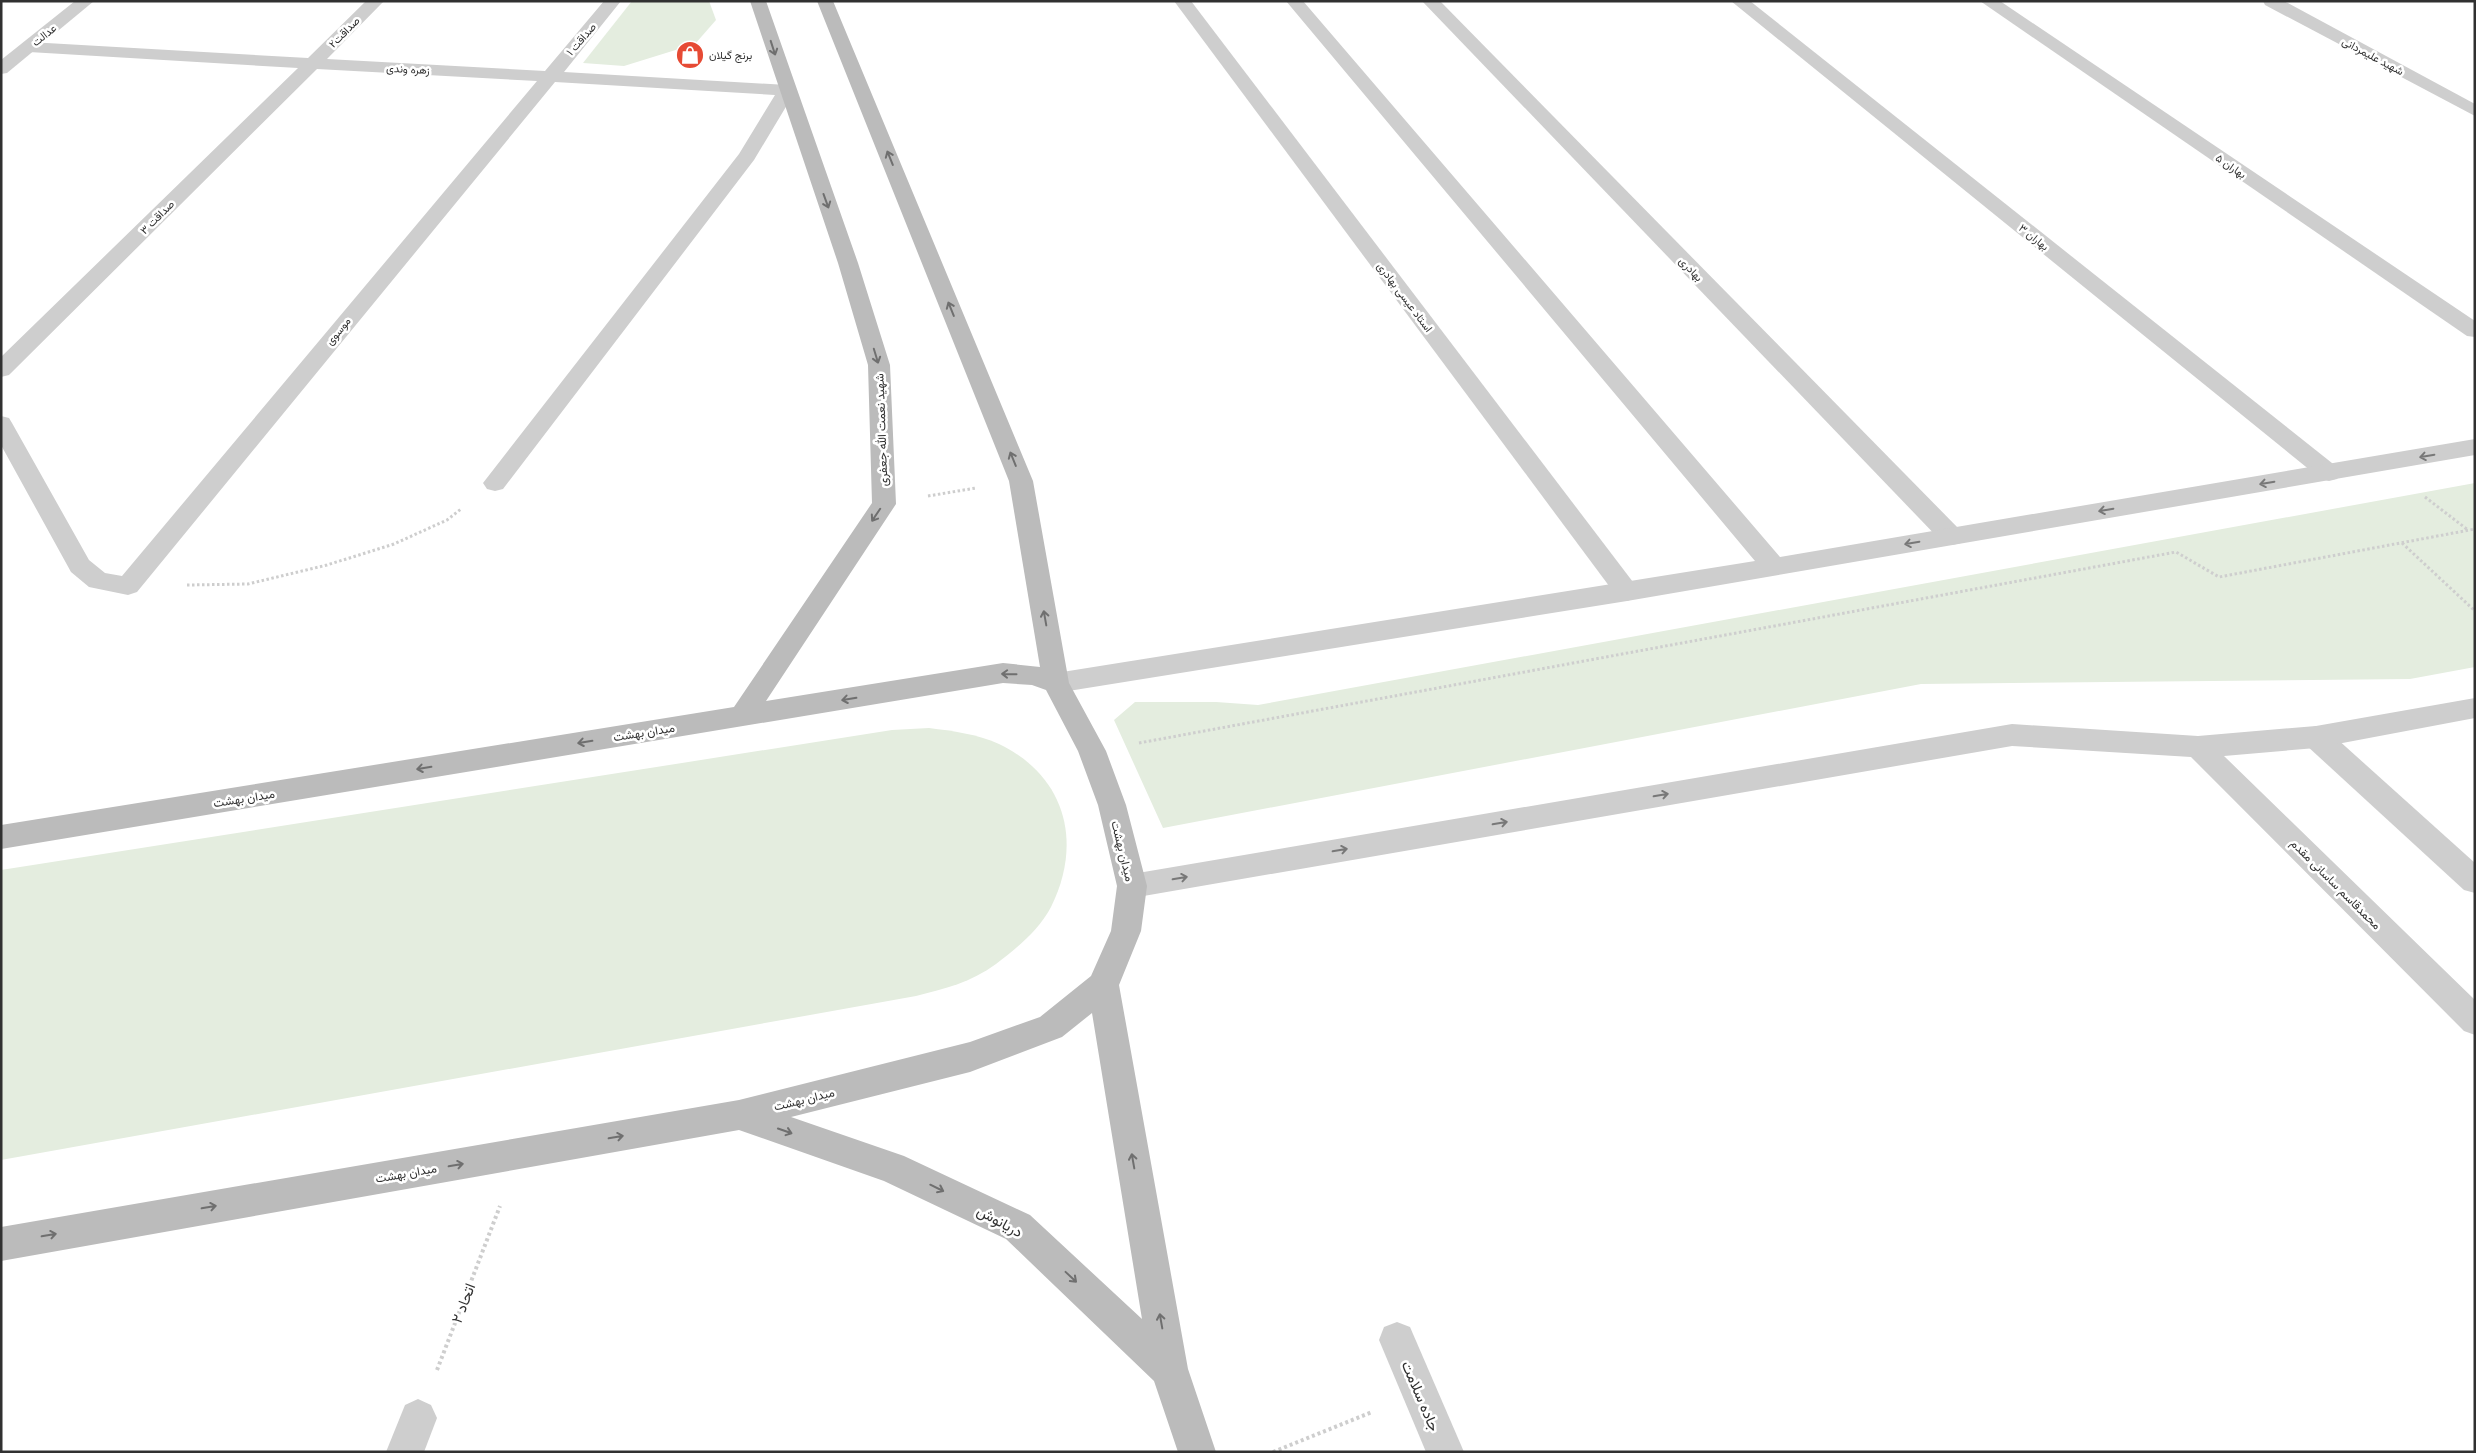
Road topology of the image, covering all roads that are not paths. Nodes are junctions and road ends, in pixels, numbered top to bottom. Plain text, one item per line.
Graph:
1 (86, 1) edge
2 (376, 1) edge
3 (613, 1) edge
4 (758, 1) edge
5 (826, 1) edge
6 (1182, 1) edge
7 (1294, 1) edge
8 (1430, 1) edge
9 (1739, 1) edge
10 (1988, 1) edge
11 (2271, 1) edge
12 (29, 47) junction
13 (313, 63) junction
14 (1, 69) edge
15 (548, 77) junction
16 (787, 90) junction
17 (2475, 111) edge
18 (2475, 331) edge
19 (1, 370) edge
20 (1, 423) edge
21 (2475, 447) edge
22 (2329, 473) junction
23 (495, 483) road end
24 (1952, 536) junction
25 (1774, 567) junction
26 (1627, 592) junction
27 (1056, 683) junction
28 (2475, 708) edge
29 (742, 716) junction
30 (2316, 737) junction
31 (2198, 747) junction
32 (1, 838) edge
33 (2475, 881) edge
34 (1132, 886) junction
35 (1103, 985) junction
36 (2475, 1021) edge
37 (739, 1115) junction
38 (1, 1244) edge
39 (1398, 1340) dead end
40 (1169, 1369) junction
41 (418, 1418) road end
42 (405, 1452) edge
43 (1197, 1452) edge
44 (1445, 1452) edge

1 - 12 street, عدالت
2 - 13 street, صداقت۲
3 - 15 street, صداقت ۱
4 -> 16 main road, شهید نعمت الله جعفری
27 -> 5 main road
6 - 26 street, استاد عیسی بهادری
7 - 25 street
8 - 24 street, بهادری
9 - 22 street, بهاران ۳
10 - 18 street, بهاران ۵
11 - 17 street, شهید علیمردانی
12 - 13 street, زهره وندی
12 - 14 street, عدالت
13 - 15 street, زهره وندی
13 - 19 street, صداقت ۳
15 - 16 street, زهره وندی
15 - 20 street, موسوی
16 - 23 street
16 -> 29 main road, شهید نعمت الله جعفری
21 -> 22 street
22 -> 24 street
24 -> 25 street
25 - 26 street
26 - 27 street
27 -> 29 main road, میدان بهشت
27 - 34 main road, میدان بهشت
28 - 30 street
29 -> 32 main road, میدان بهشت
30 - 31 street
30 - 33 street
34 -> 31 street
31 - 36 street, محمدقاسم ساسانی مقدم
34 - 35 main road, میدان بهشت
35 - 37 main road, میدان بهشت
40 -> 35 main road
38 -> 37 main road, میدان بهشت
37 -> 40 main road, دریانوش
39 - 44 street, جاده سلامت
40 - 43 main road, دریانوش
41 - 42 street

